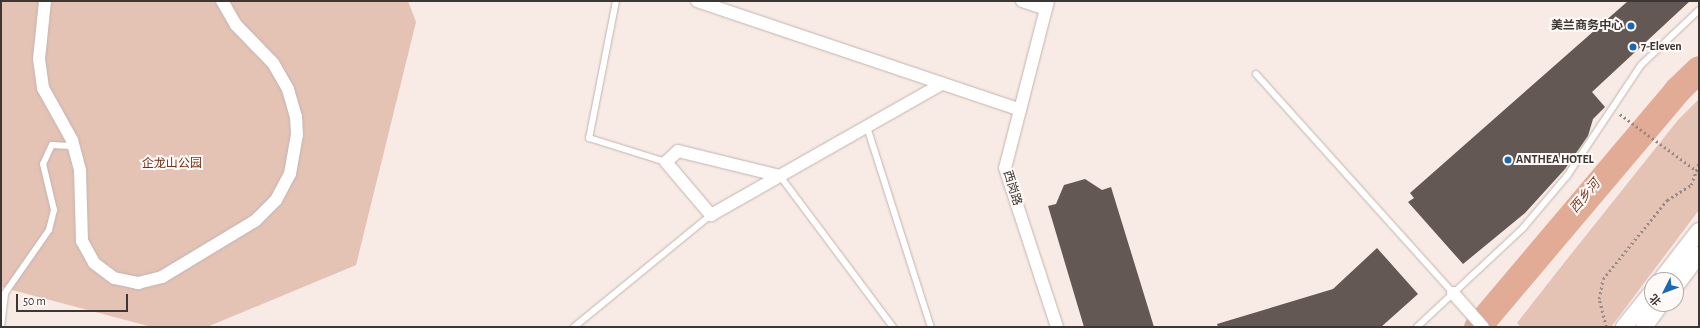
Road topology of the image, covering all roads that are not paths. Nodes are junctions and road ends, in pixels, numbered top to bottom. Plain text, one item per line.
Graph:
1 (45, 1) edge
2 (222, 1) edge
3 (616, 1) edge
4 (697, 1) edge
5 (1022, 1) edge
6 (1047, 5) edge
7 (1699, 10) edge
8 (1256, 74) dead end
9 (942, 84) junction
10 (1020, 110) junction
11 (867, 127) junction
12 (74, 146) junction
13 (666, 162) junction
14 (780, 176) junction
15 (711, 215) junction
16 (1699, 231) edge
17 (1699, 255) edge
18 (1667, 272) edge
19 (1684, 275) edge
20 (1453, 293) junction
21 (1644, 302) edge
22 (1655, 312) edge
23 (1, 327) edge
24 (574, 327) edge
25 (893, 327) edge
26 (932, 327) edge
27 (1057, 327) edge
28 (1417, 327) edge
29 (1483, 327) edge
30 (1624, 327) edge
31 (1644, 327) edge

1 - 12 street
2 - 12 street
3 - 13 lane
4 - 9 street
5 - 6 street
6 - 10 street, 西岗路
7 - 20 lane
8 - 20 lane
9 - 10 street
9 - 11 street
10 - 27 street, 西岗路
11 - 14 street
11 - 26 lane
12 - 23 lane
13 - 14 street
13 - 15 street
14 - 15 street
14 - 25 lane
15 - 24 lane
16 - 18 main road
17 - 19 main road
20 - 28 lane
20 - 29 street
21 - 30 main road
22 - 31 main road

